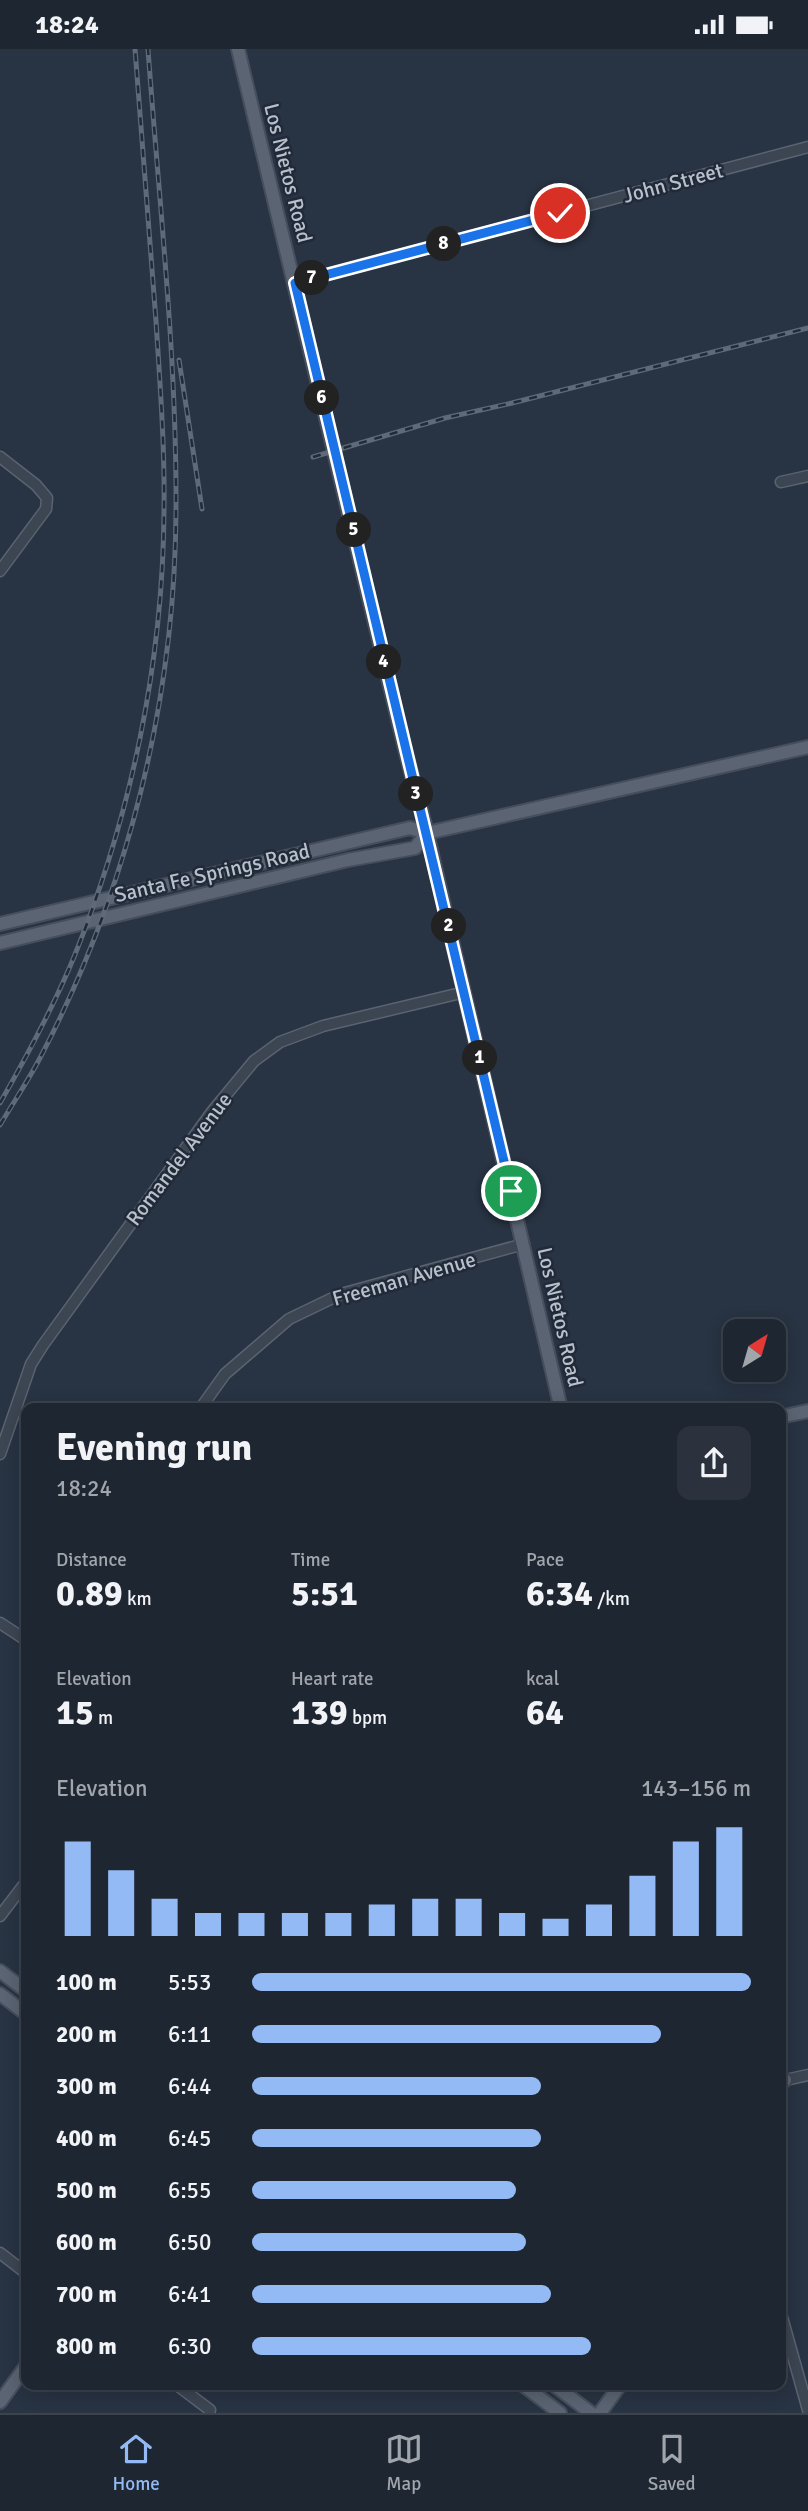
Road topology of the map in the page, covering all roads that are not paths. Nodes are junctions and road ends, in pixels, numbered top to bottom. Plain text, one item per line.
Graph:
1 (238, 49) edge
2 (808, 147) edge
3 (295, 283) junction
4 (0, 457) edge
5 (808, 476) edge
6 (780, 482) dead end
7 (0, 571) edge
8 (808, 747) edge
9 (427, 833) junction
10 (294, 856) junction
11 (297, 872) junction
12 (0, 924) edge
13 (0, 943) edge
14 (465, 992) junction
15 (524, 1244) junction
16 (204, 1403) edge
17 (560, 1403) edge
18 (808, 1411) edge
19 (786, 1416) edge
20 (0, 1454) edge
21 (0, 1623) edge
22 (21, 1637) edge
23 (21, 1889) edge
24 (0, 1916) edge
25 (0, 1971) edge
26 (21, 1987) edge
27 (0, 1994) edge
28 (21, 2010) edge
29 (808, 2075) edge
30 (786, 2081) edge
31 (0, 2253) edge
32 (21, 2269) edge
33 (786, 2331) edge
34 (21, 2373) edge
35 (184, 2390) edge
36 (530, 2390) edge
37 (561, 2390) edge
38 (617, 2390) edge
39 (0, 2402) edge
40 (210, 2410) dead end
41 (808, 2410) edge
42 (561, 2413) edge
43 (591, 2413) edge
44 (600, 2413) edge

1 - 3 main road, Los Nietos Road
2 - 3 street, John Street
3 - 9 main road, Los Nietos Road
4 - 7 street
5 - 6 street
8 - 9 main road, Santa Fe Springs Road
9 - 10 main road, Santa Fe Springs Road
9 - 11 main road, Santa Fe Springs Road
9 - 14 main road, Los Nietos Road
10 - 11 main road
10 - 12 main road, Santa Fe Springs Road
11 - 13 main road, Santa Fe Springs Road
14 - 15 main road, Los Nietos Road
14 - 20 street, Romandel Avenue
15 - 16 street, Freeman Avenue
15 - 17 main road, Los Nietos Road
18 - 19 main road
21 - 22 street
23 - 24 street
25 - 26 main road
27 - 28 main road
29 - 30 street
31 - 32 street
33 - 41 street
34 - 39 main road
35 - 40 street
36 - 42 main road
37 - 43 main road
38 - 44 main road

